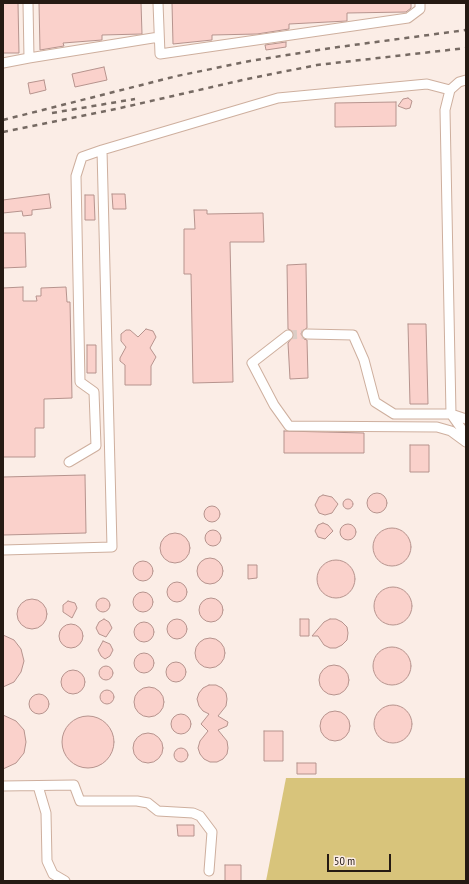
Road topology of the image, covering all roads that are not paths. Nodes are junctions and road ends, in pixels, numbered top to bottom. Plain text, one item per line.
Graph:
1 (28, 3) edge
2 (158, 3) edge
3 (420, 3) edge
4 (159, 37) junction
5 (29, 58) junction
6 (3, 63) edge
7 (466, 80) edge
8 (450, 90) junction
9 (102, 150) junction
10 (307, 334) tunnel mouth
11 (288, 335) tunnel mouth
12 (451, 414) junction
13 (466, 419) edge
14 (466, 435) edge
15 (466, 442) edge
16 (69, 462) dead end
17 (3, 550) edge
18 (3, 786) edge
19 (38, 786) junction
20 (209, 871) dead end
21 (65, 881) edge

1 - 5 street
2 - 4 street
3 - 4 street
4 - 5 street
5 - 6 street
7 - 8 street
8 - 9 street
8 - 12 street
9 - 16 street
9 - 17 street
10 - 12 street
11 - 15 street
12 - 13 street
12 - 14 street
18 - 19 street
19 - 20 street
19 - 21 street

